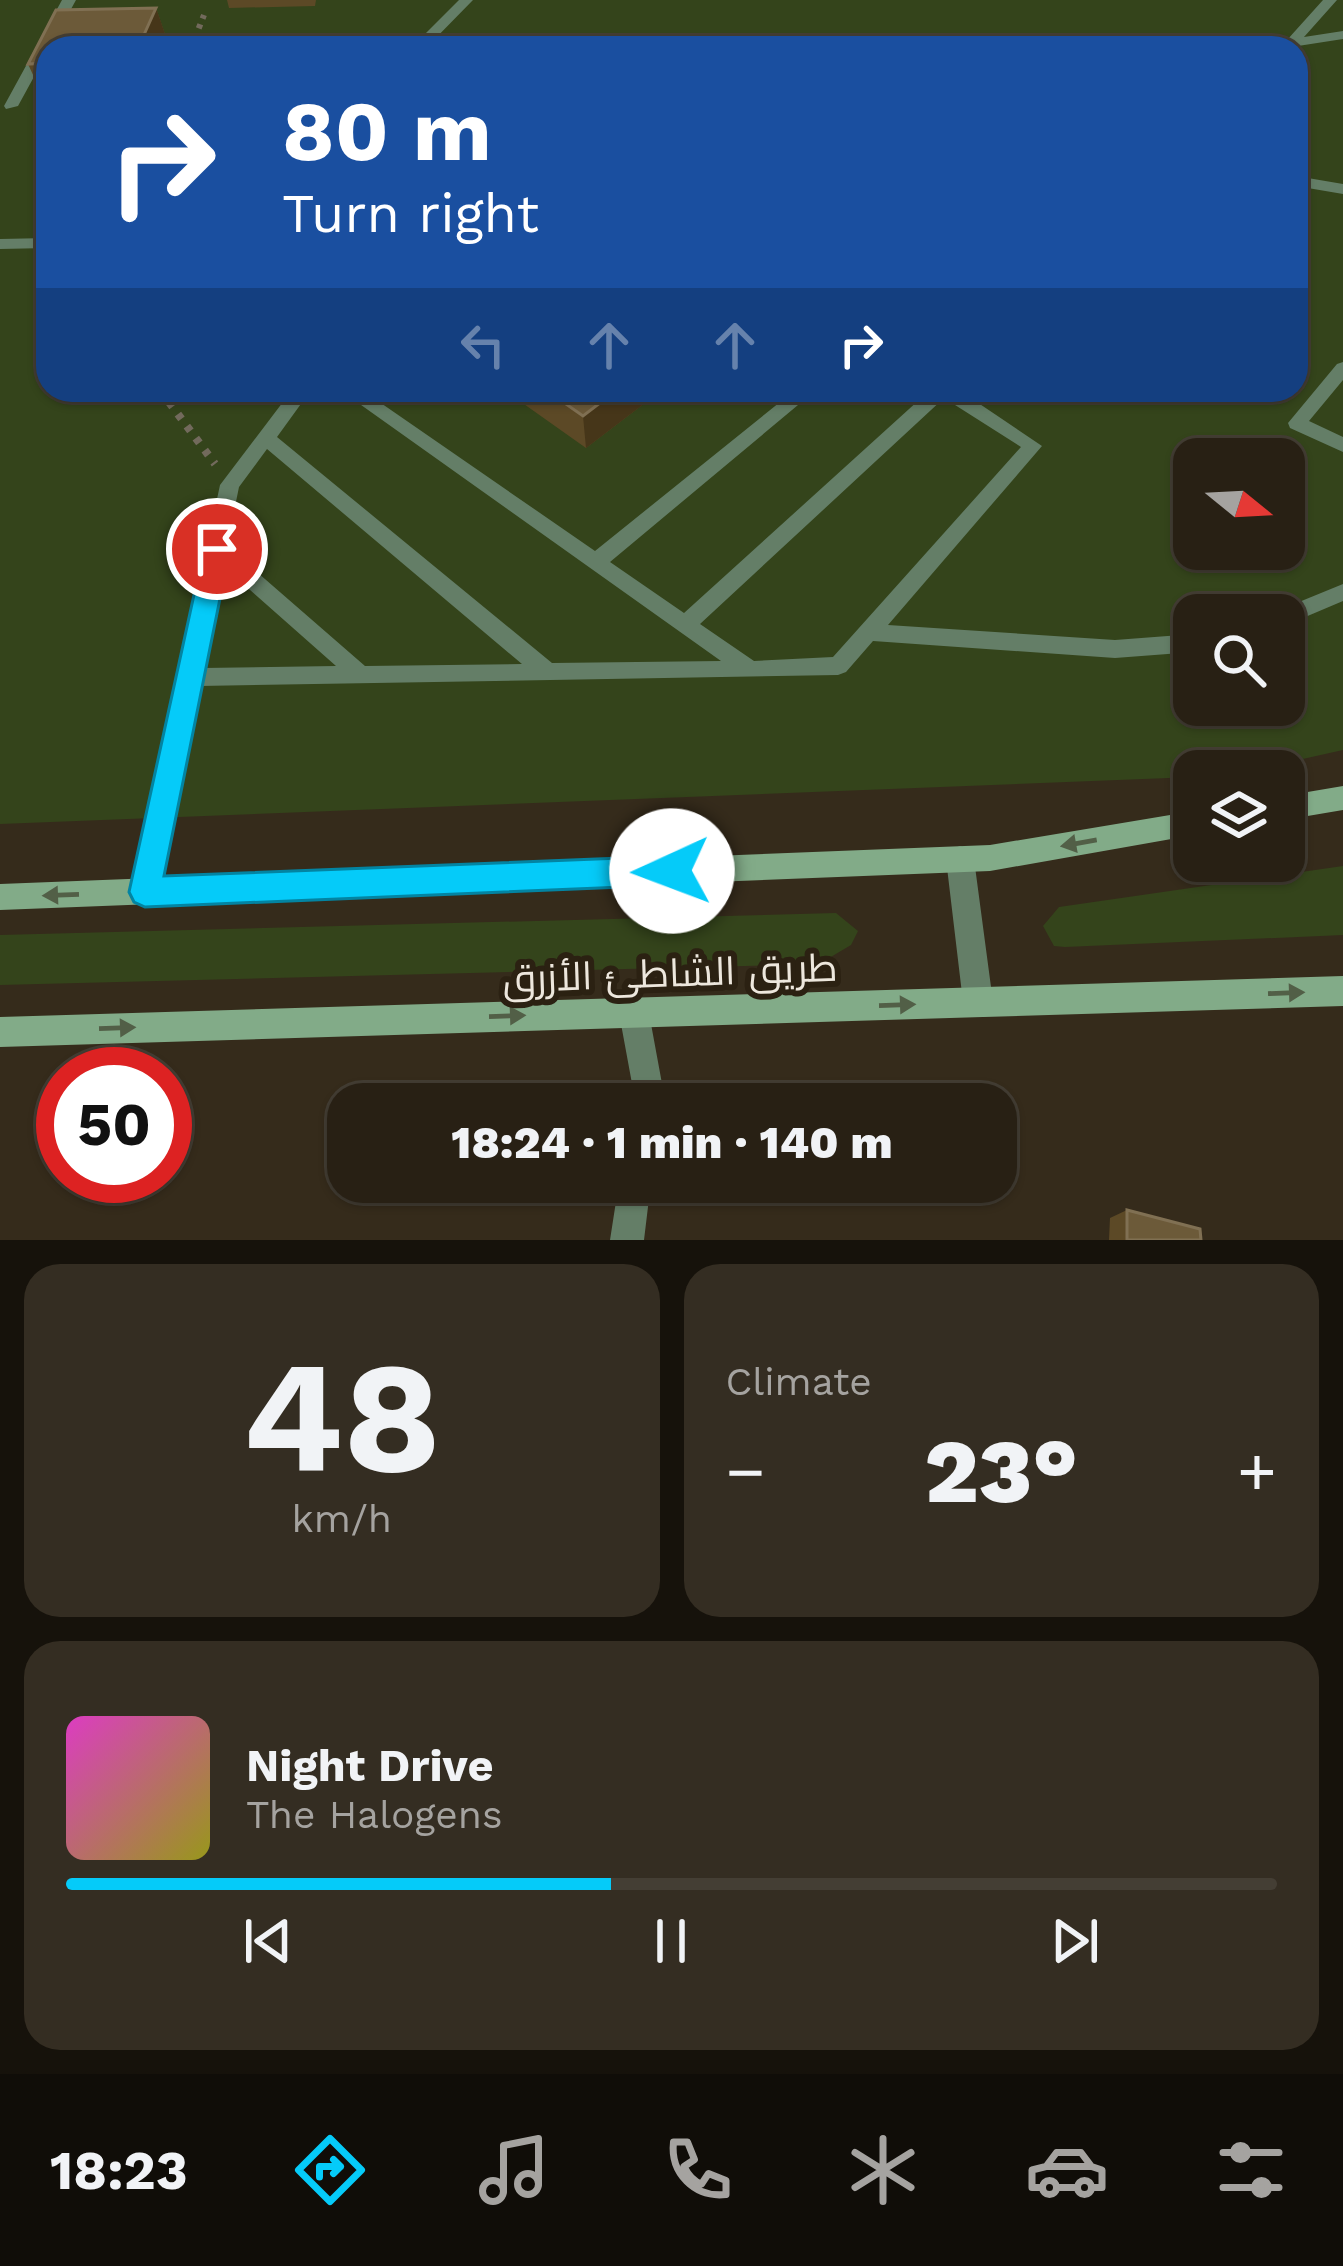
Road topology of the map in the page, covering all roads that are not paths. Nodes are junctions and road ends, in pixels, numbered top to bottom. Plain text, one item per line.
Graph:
1 (69, 0) edge
2 (466, 0) edge
3 (1330, 0) edge
4 (1343, 35) edge
5 (49, 36) edge
6 (430, 36) edge
7 (1297, 36) edge
8 (1308, 40) edge
9 (36, 60) edge
10 (11, 106) dead end
11 (1308, 183) edge
12 (1343, 189) edge
13 (36, 243) edge
14 (0, 244) edge
15 (1343, 368) edge
16 (293, 402) edge
17 (366, 402) edge
18 (793, 402) edge
19 (930, 402) edge
20 (962, 402) edge
21 (265, 437) junction
22 (1343, 445) edge
23 (217, 549) junction
24 (596, 562) junction
25 (1343, 592) edge
26 (1305, 608) edge
27 (686, 625) junction
28 (868, 632) junction
29 (1173, 645) edge
30 (750, 670) junction
31 (547, 672) junction
32 (361, 675) junction
33 (191, 676) junction
34 (1343, 797) edge
35 (1305, 804) edge
36 (1173, 827) edge
37 (960, 859) junction
38 (145, 892) junction
39 (0, 897) edge
40 (1343, 991) edge
41 (978, 1002) junction
42 (634, 1012) junction
43 (0, 1032) edge
44 (647, 1083) edge
45 (631, 1203) edge
46 (626, 1240) edge

1 - 5 lane
2 - 6 lane
3 - 7 lane
4 - 8 lane
9 - 10 lane
11 - 12 lane
13 - 14 lane
15 - 22 lane
16 - 21 lane
17 - 24 lane
18 - 24 lane
19 - 27 lane
20 - 28 lane
21 - 23 lane
21 - 31 lane
23 - 32 lane
23 - 33 lane
24 - 27 lane
25 - 26 lane
27 - 30 lane
28 - 29 lane
28 - 30 lane
30 - 31 lane
31 - 32 lane
32 - 33 lane
33 - 38 lane
34 - 35 main road
36 -> 37 main road
37 - 38 main road
37 - 41 street
38 -> 39 main road
41 -> 40 main road, طريق الشاطئ الأزرق
42 -> 41 main road, طريق الشاطئ الأزرق
43 -> 42 main road, طريق الشاطئ الأزرق
42 - 44 street
45 - 46 street

